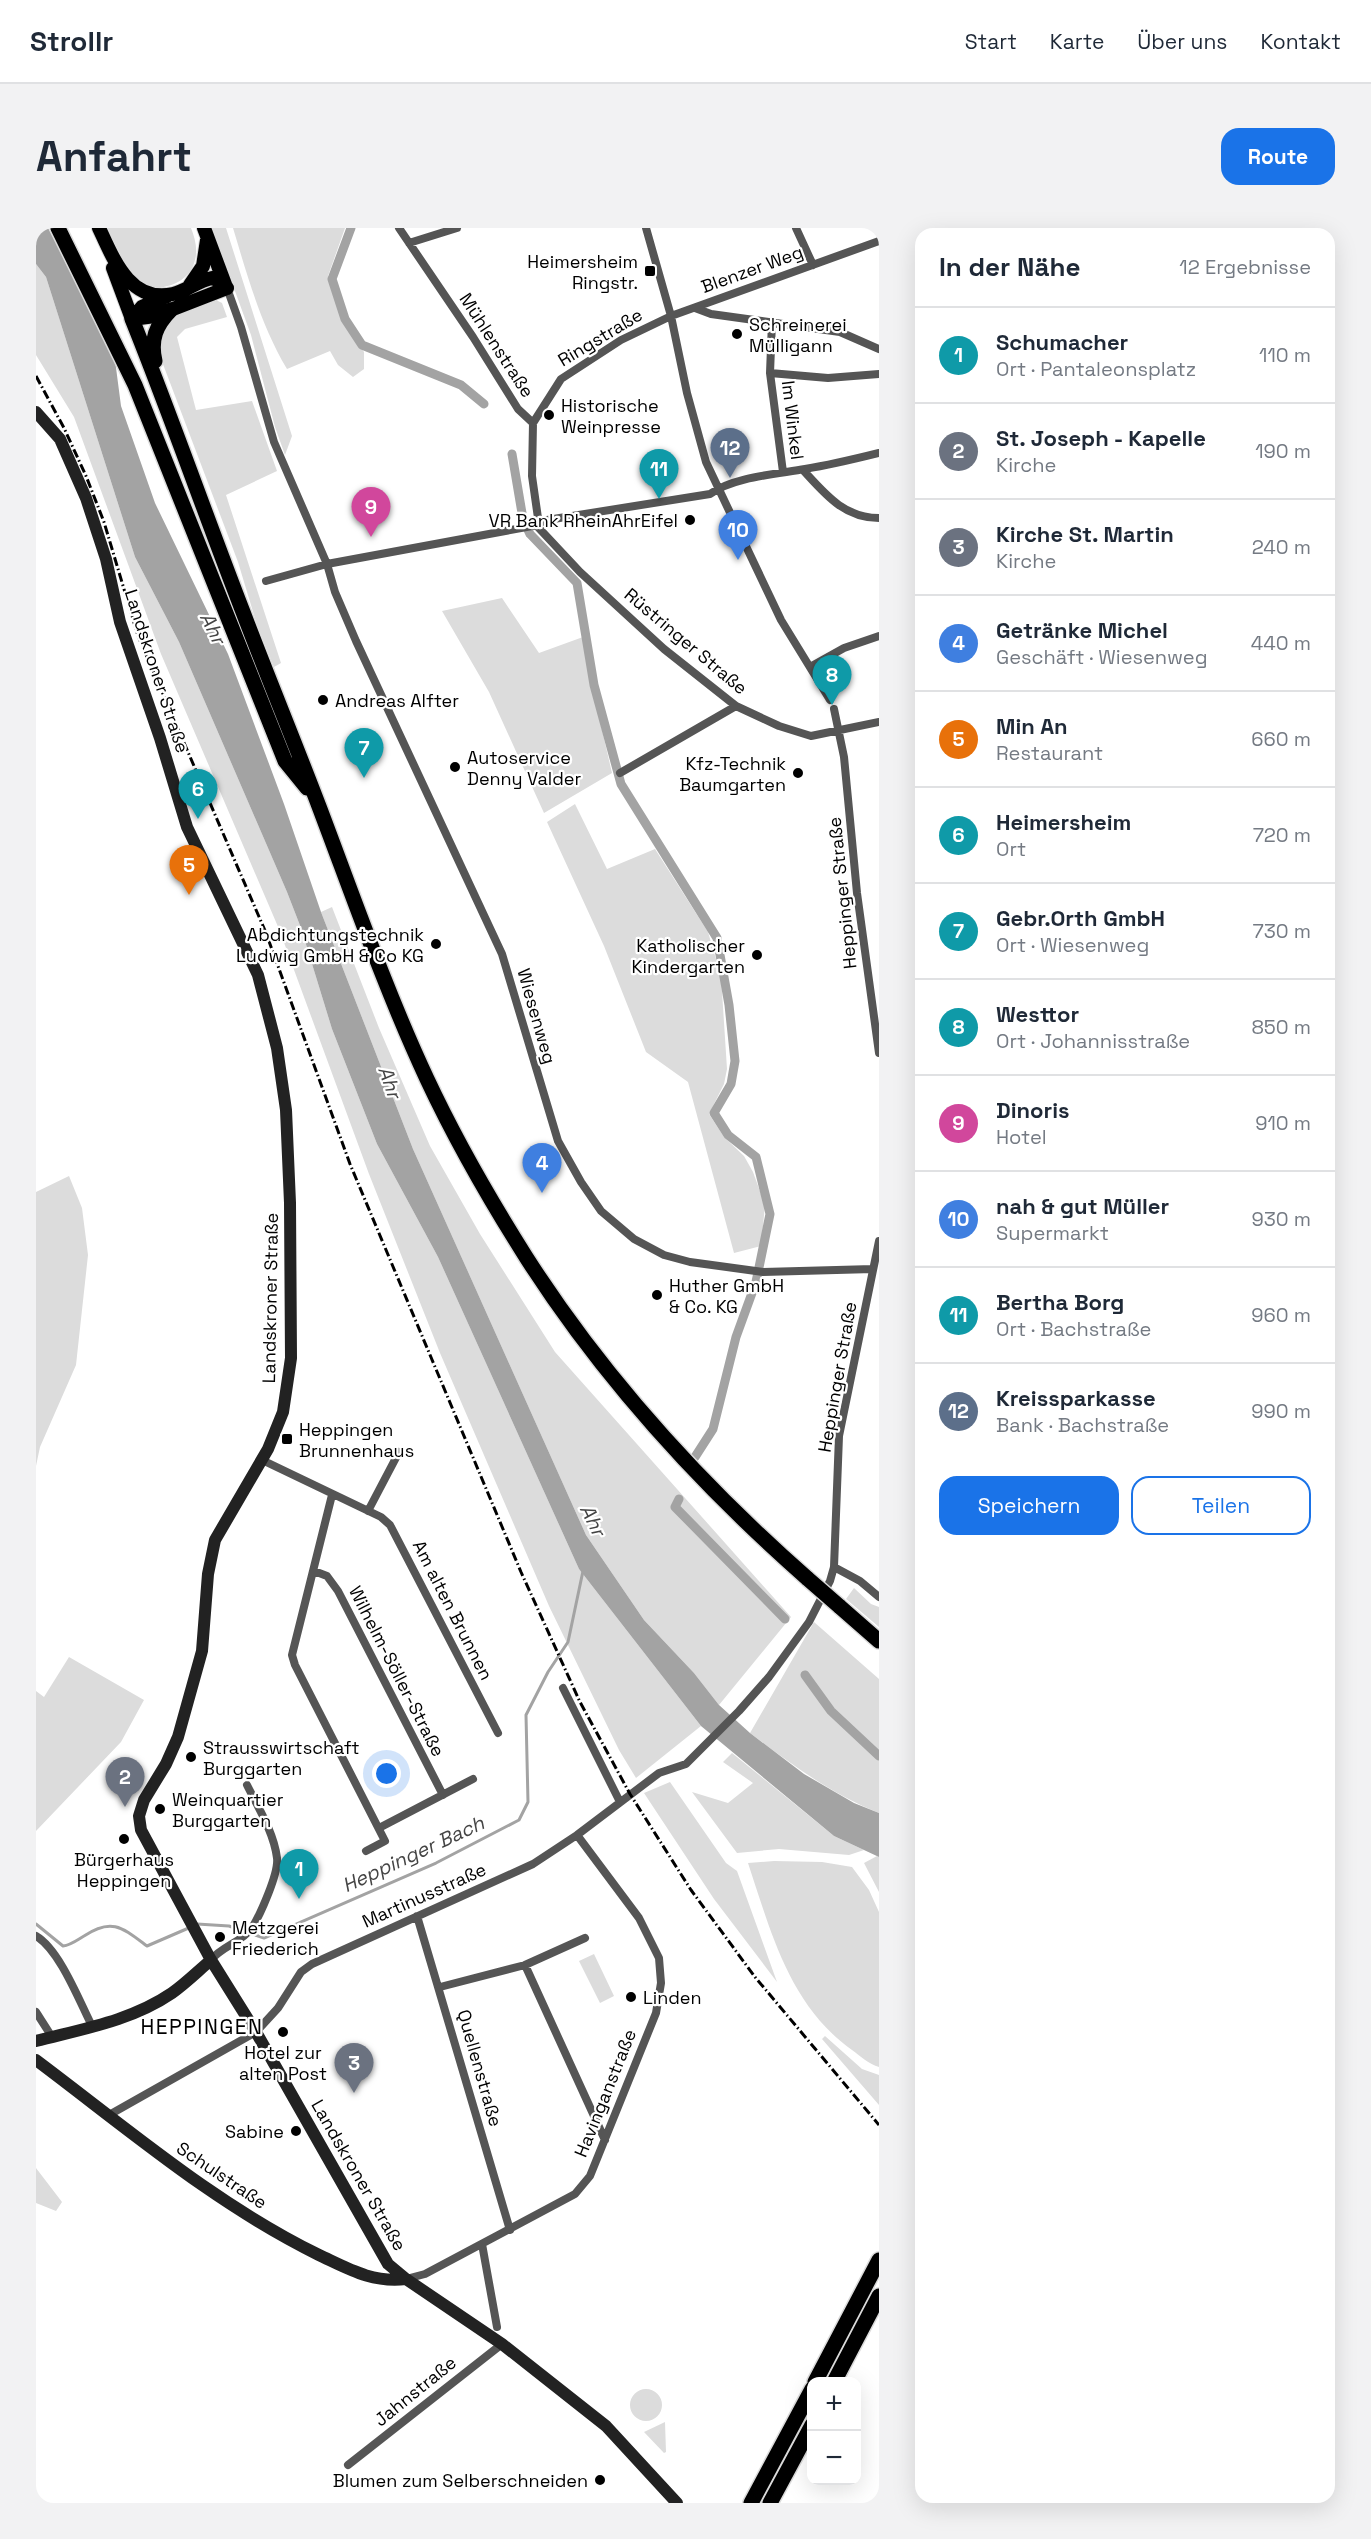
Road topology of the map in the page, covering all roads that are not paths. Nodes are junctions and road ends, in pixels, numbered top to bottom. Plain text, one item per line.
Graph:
1 (58, 228) edge
2 (98, 228) edge
3 (399, 228) edge
4 (457, 228) edge
5 (646, 228) edge
6 (796, 228) edge
7 (206, 233) edge
8 (879, 241) edge
9 (409, 243) junction
10 (813, 265) junction
11 (188, 287) junction
12 (227, 288) junction
13 (173, 294) junction
14 (695, 308) junction
15 (171, 310) junction
16 (671, 316) junction
17 (132, 319) junction
18 (772, 322) junction
19 (879, 349) edge
20 (770, 373) junction
21 (879, 374) edge
22 (165, 402) junction
23 (36, 412) edge
24 (532, 423) junction
25 (879, 453) edge
26 (803, 470) junction
27 (783, 472) junction
28 (717, 488) junction
29 (879, 518) edge
30 (531, 526) junction
31 (327, 564) junction
32 (266, 581) dead end
33 (879, 636) edge
34 (810, 667) junction
35 (830, 700) dead end
36 (736, 706) junction
37 (834, 710) dead end
38 (879, 722) edge
39 (839, 730) junction
40 (620, 772) dead end
41 (317, 800) junction
42 (879, 1053) edge
43 (879, 1241) edge
44 (873, 1269) junction
45 (399, 1452) dead end
46 (262, 1460) junction
47 (332, 1495) junction
48 (368, 1511) junction
49 (834, 1567) junction
50 (314, 1571) junction
51 (879, 1597) edge
52 (809, 1622) joint
53 (879, 1641) edge
54 (563, 1688) dead end
55 (498, 1733) dead end
56 (473, 1779) dead end
57 (247, 1785) dead end
58 (443, 1795) junction
59 (620, 1802) junction
60 (379, 1828) junction
61 (578, 1835) junction
62 (366, 1851) dead end
63 (417, 1916) junction
64 (36, 1936) edge
65 (585, 1938) dead end
66 (211, 1960) junction
67 (525, 1965) junction
68 (440, 1987) junction
69 (36, 2012) edge
70 (93, 2028) junction
71 (256, 2032) junction
72 (52, 2037) junction
73 (36, 2041) edge
74 (36, 2060) edge
75 (109, 2115) junction
76 (605, 2140) junction
77 (510, 2230) junction
78 (483, 2244) junction
79 (879, 2260) edge
80 (406, 2279) junction
81 (879, 2296) edge
82 (498, 2327) dead end
83 (502, 2344) junction
84 (818, 2377) edge
85 (837, 2377) edge
86 (807, 2398) edge
87 (809, 2431) edge
88 (348, 2465) dead end
89 (677, 2503) edge
90 (751, 2503) edge
91 (770, 2503) edge

1 - 41 highway
2 - 13 main road
2 - 17 main road
3 - 9 street, Mühlenstraße
4 - 9 street
5 - 16 street
6 - 10 street
7 - 11 main road
7 - 12 main road
8 - 10 street, Blenzer Weg
9 - 24 street, Mühlenstraße
10 - 14 street, Blenzer Weg
11 - 12 main road
11 - 13 main road
12 - 15 main road
12 - 31 street, Wiesenweg
13 - 17 main road
14 - 16 street, Blenzer Weg
14 - 18 street
15 - 17 main road
15 - 22 highway
16 - 24 street, Ringstraße
16 - 28 street
17 - 22 highway
18 - 19 street
18 - 20 street, Im Winkel
20 - 21 street, Im Winkel
20 - 27 street, Im Winkel
22 - 41 highway
23 - 46 main road, Landskroner Straße
24 - 30 street, Mühlenstraße
25 - 26 street
26 - 27 street
26 - 29 street
27 - 28 street
28 - 30 street
28 - 34 street
30 - 31 street
30 - 36 street, Rüstringer Straße
31 - 32 street
31 - 44 street, Wiesenweg
33 - 34 street
34 - 35 street
36 - 39 street, Rüstringer Straße
36 - 40 street
37 - 39 street, Heppinger Straße
38 - 39 street, Rüstringer Straße
39 - 42 street, Heppinger Straße
41 - 53 highway, bridge
43 - 44 street, Heppinger Straße
44 - 49 street, Heppinger Straße
45 - 48 street
46 - 47 street, Am alten Brunnen
46 - 66 main road, Landskroner Straße
47 - 48 street, Am alten Brunnen
47 - 50 street
48 - 55 street, Am alten Brunnen
49 - 51 street
49 - 52 street, Heppinger Straße
50 - 58 street, Wilhelm-Söller-Straße
50 - 60 street
52 - 59 street, Martinusstraße
54 - 59 street
56 - 58 street
57 - 66 street
58 - 60 street
59 - 61 street, Martinusstraße
60 - 62 street
61 - 63 street, Martinusstraße
61 - 76 street, Havinganstraße
63 - 68 street, Quellenstraße
63 - 71 street, Martinusstraße
64 - 70 street
65 - 67 street
66 - 70 main road
66 - 71 main road, Landskroner Straße
67 - 68 street
67 - 76 street
68 - 77 street, Quellenstraße
69 - 72 street
70 - 72 main road
71 - 75 street, Martinusstraße
71 - 80 main road, Landskroner Straße
72 - 73 main road
74 - 75 main road, Schulstraße
75 - 80 main road, Schulstraße
76 - 77 street, Havinganstraße
77 - 78 street, Havinganstraße
78 - 80 street, Havinganstraße
78 - 82 street
79 - 84 highway
80 - 83 main road, Landskroner Straße
81 - 85 highway
83 - 88 street, Jahnstraße
83 - 89 main road, Landskroner Straße
86 - 90 highway
87 - 91 highway

